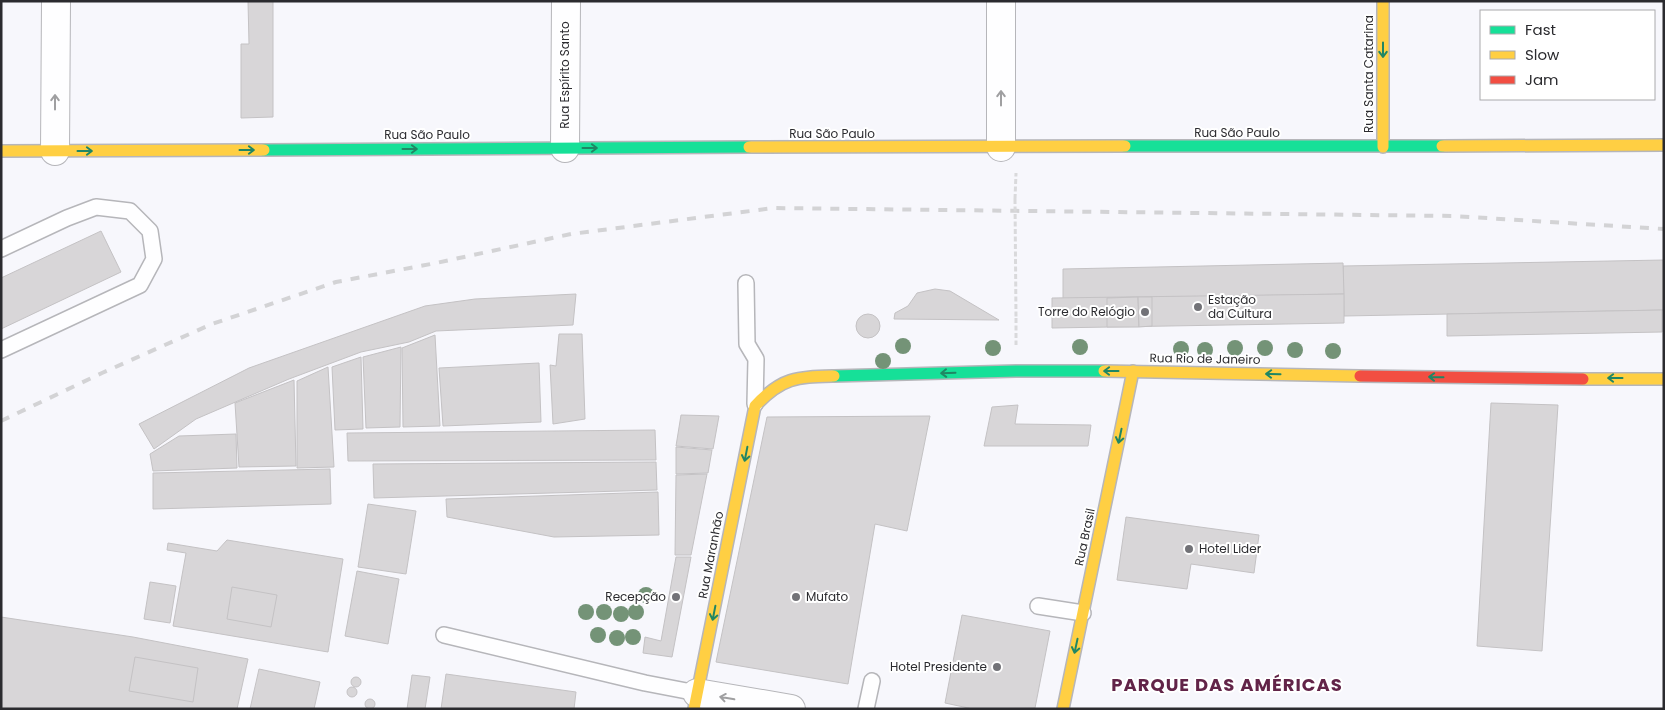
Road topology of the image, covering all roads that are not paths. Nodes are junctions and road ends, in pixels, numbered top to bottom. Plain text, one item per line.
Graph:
1 (56, 1) edge
2 (566, 1) edge
3 (1001, 1) edge
4 (1383, 1) edge
5 (1001, 147) junction
6 (1382, 147) junction
7 (1661, 147) edge
8 (565, 148) junction
9 (55, 151) junction
10 (1, 152) edge
11 (1, 249) edge
12 (746, 283) dead end
13 (1, 350) edge
14 (1600, 367) dead end
15 (1133, 371) junction
16 (1484, 378) junction
17 (1664, 378) edge
18 (755, 406) junction
19 (1038, 606) dead end
20 (1083, 613) junction
21 (444, 635) dead end
22 (872, 681) dead end
23 (696, 701) edge
24 (791, 709) edge
25 (866, 709) edge
26 (1063, 709) edge

9 -> 1 street
2 - 8 street, Rua Espírito Santo
5 -> 3 street
4 -> 6 street, Rua Santa Catarina
5 - 6 street, Rua São Paulo
8 -> 5 street, Rua São Paulo
6 - 7 street, Rua São Paulo
9 -> 8 street, Rua São Paulo
9 - 10 street, Rua São Paulo
11 - 13 lane
12 - 18 lane
14 - 16 street
16 -> 15 street, Rua Rio de Janeiro
15 -> 18 street, Rua Rio de Janeiro
15 -> 20 street, Rua Brasil
17 -> 16 street, Rua Rio de Janeiro
18 -> 23 street, Rua Maranhão
19 - 20 lane
20 -> 26 street, Rua Brasil
21 - 23 lane
22 - 25 lane
24 -> 23 street

